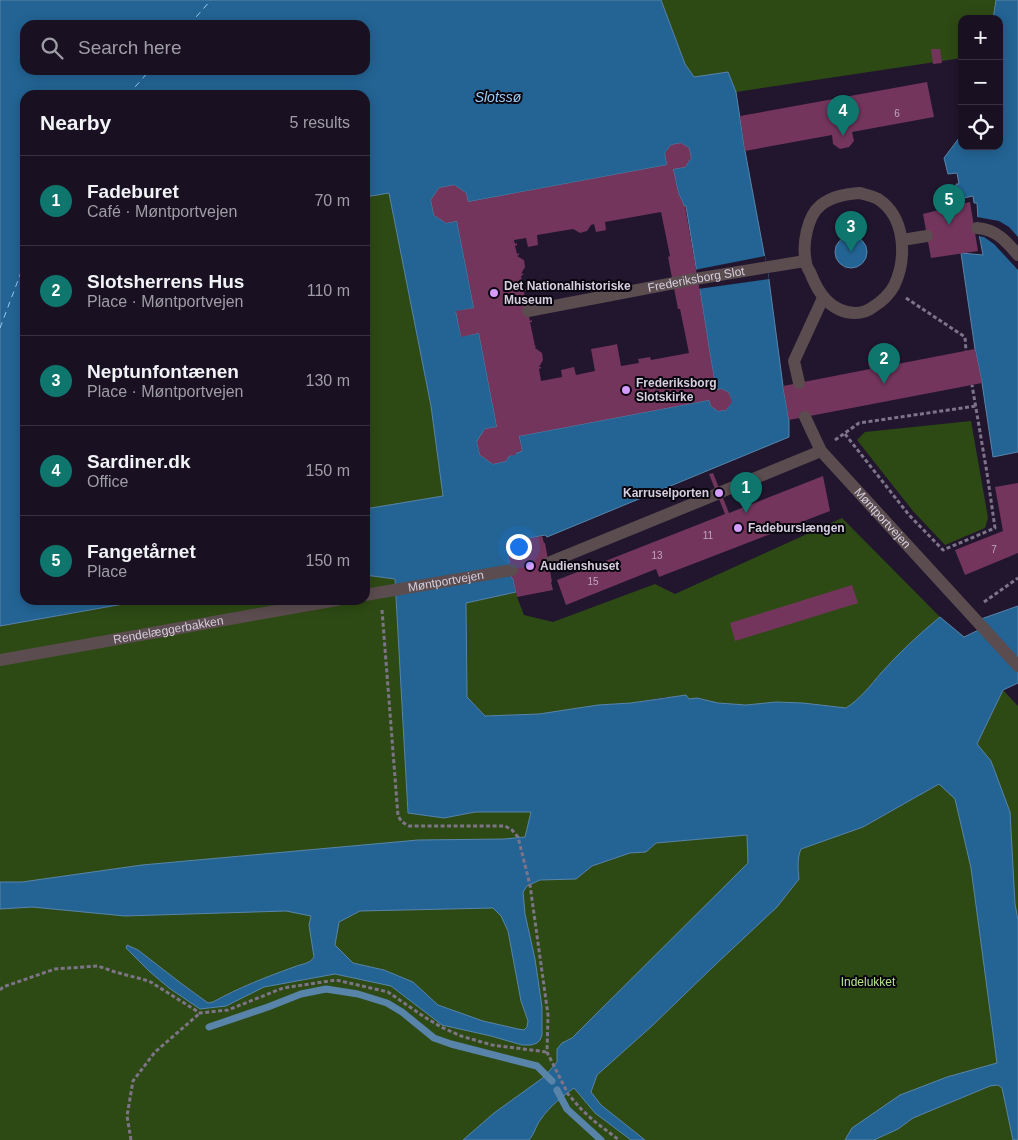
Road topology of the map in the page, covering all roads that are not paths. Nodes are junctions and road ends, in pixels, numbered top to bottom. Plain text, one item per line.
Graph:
1 (977, 228) dead end
2 (926, 236) dead end
3 (902, 240) junction
4 (1018, 255) edge
5 (805, 261) junction
6 (823, 298) junction
7 (528, 312) dead end
8 (799, 383) dead end
9 (805, 417) dead end
10 (821, 451) junction
11 (548, 563) dead end
12 (512, 570) dead end
13 (370, 594) edge
14 (309, 605) edge
15 (0, 660) edge
16 (1018, 666) edge

1 - 4 street
2 - 3 street
3 - 5 street
3 - 6 street
5 - 6 street
5 - 7 street, Frederiksborg Slot
6 - 8 street
9 - 10 street
10 - 11 street
10 - 16 street, Møntportvejen
12 - 13 street, Møntportvejen
14 - 15 street, Rendelæggerbakken

